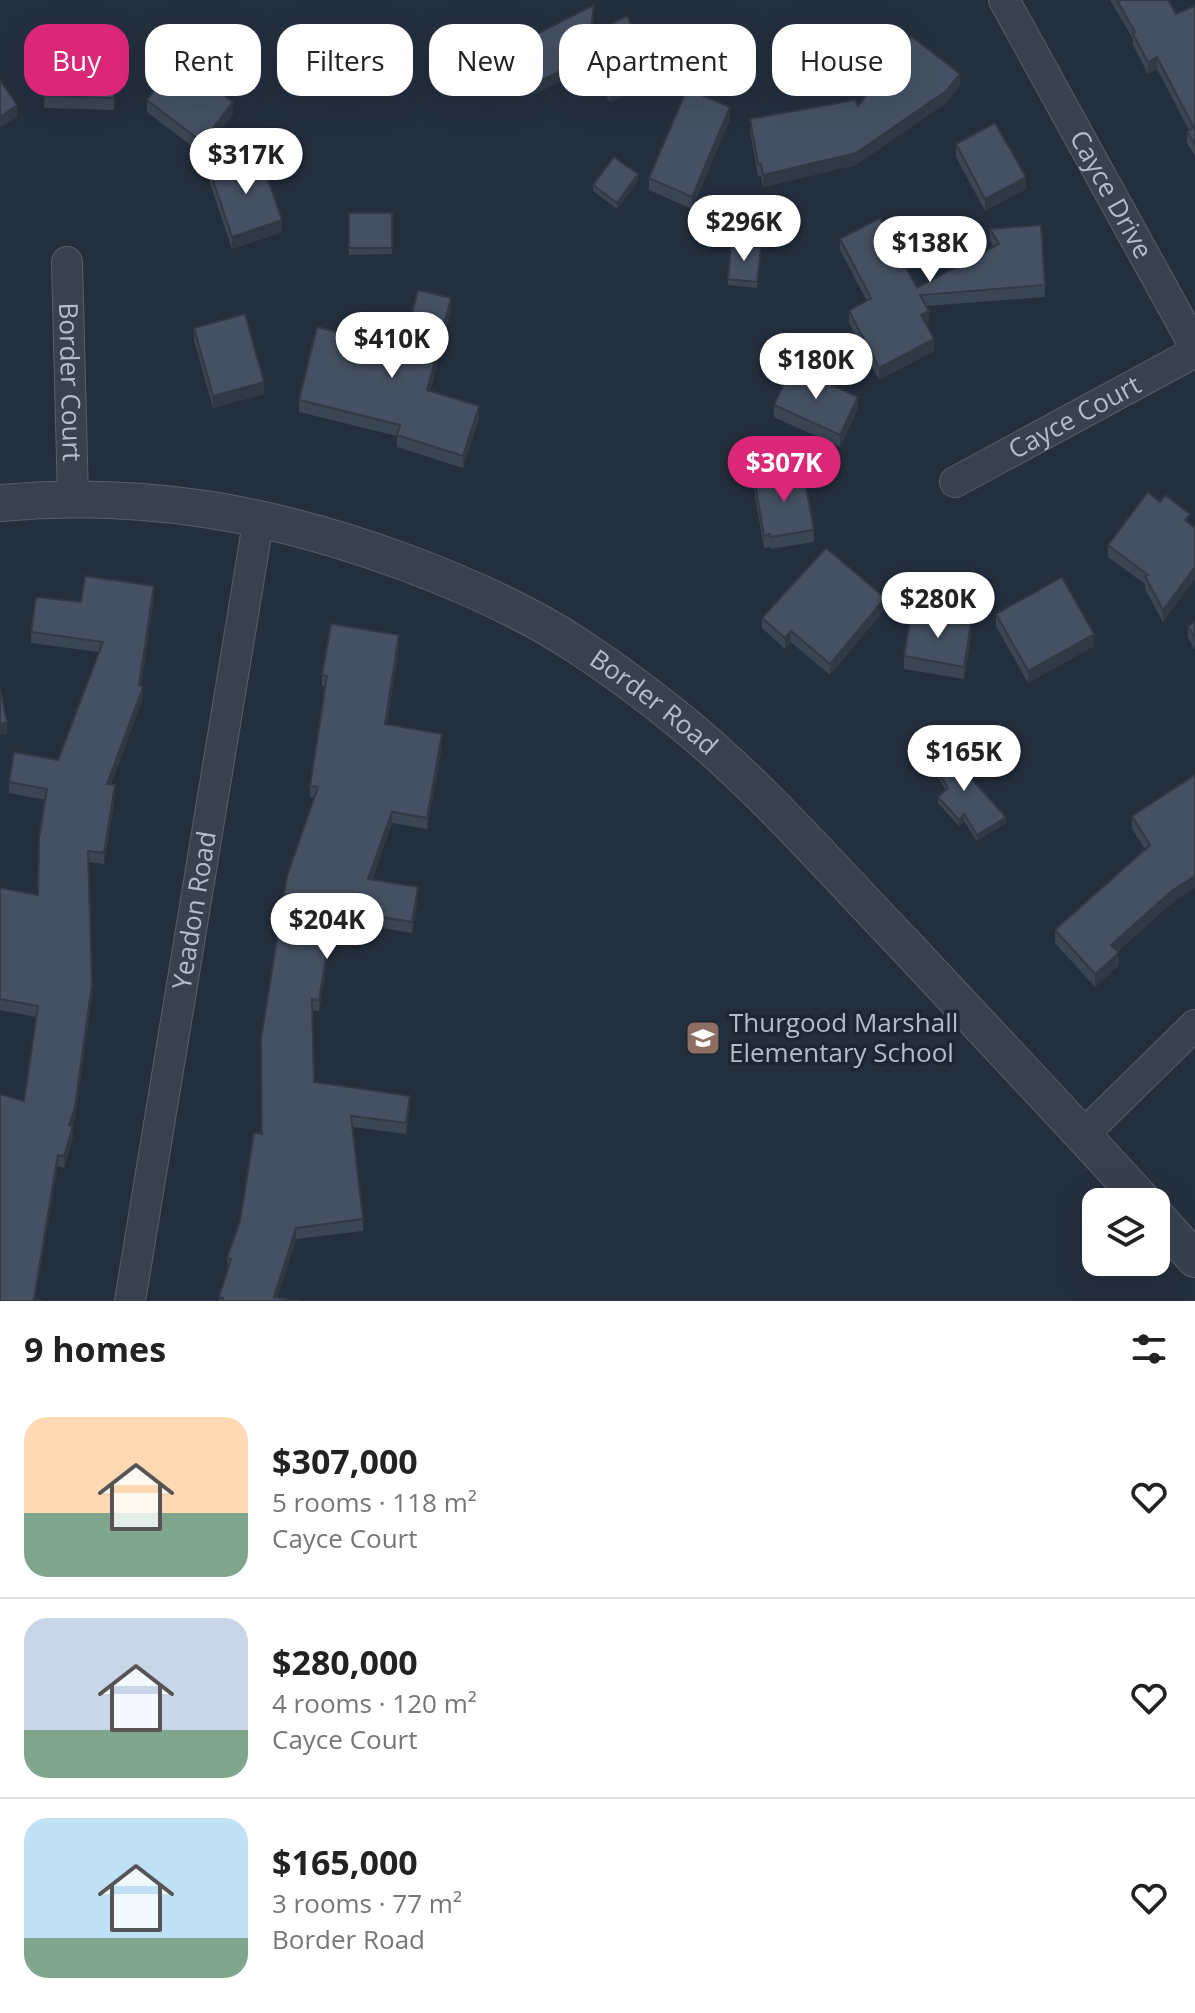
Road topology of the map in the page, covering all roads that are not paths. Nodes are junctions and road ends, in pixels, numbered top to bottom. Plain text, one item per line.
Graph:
1 (1004, 0) edge
2 (67, 262) dead end
3 (1195, 349) edge
4 (955, 482) dead end
5 (73, 500) junction
6 (0, 503) edge
7 (259, 517) junction
8 (1195, 1025) edge
9 (1083, 1135) junction
10 (1131, 1188) edge
11 (1170, 1231) edge
12 (1195, 1259) edge
13 (130, 1301) edge

1 - 3 street, Cayce Drive
2 - 5 street, Border Court
3 - 4 street, Cayce Court
5 - 6 street, Border Road
5 - 7 street, Border Road
7 - 9 street, Border Road
7 - 13 street, Yeadon Road
8 - 9 street
9 - 10 street, Border Road
11 - 12 street

